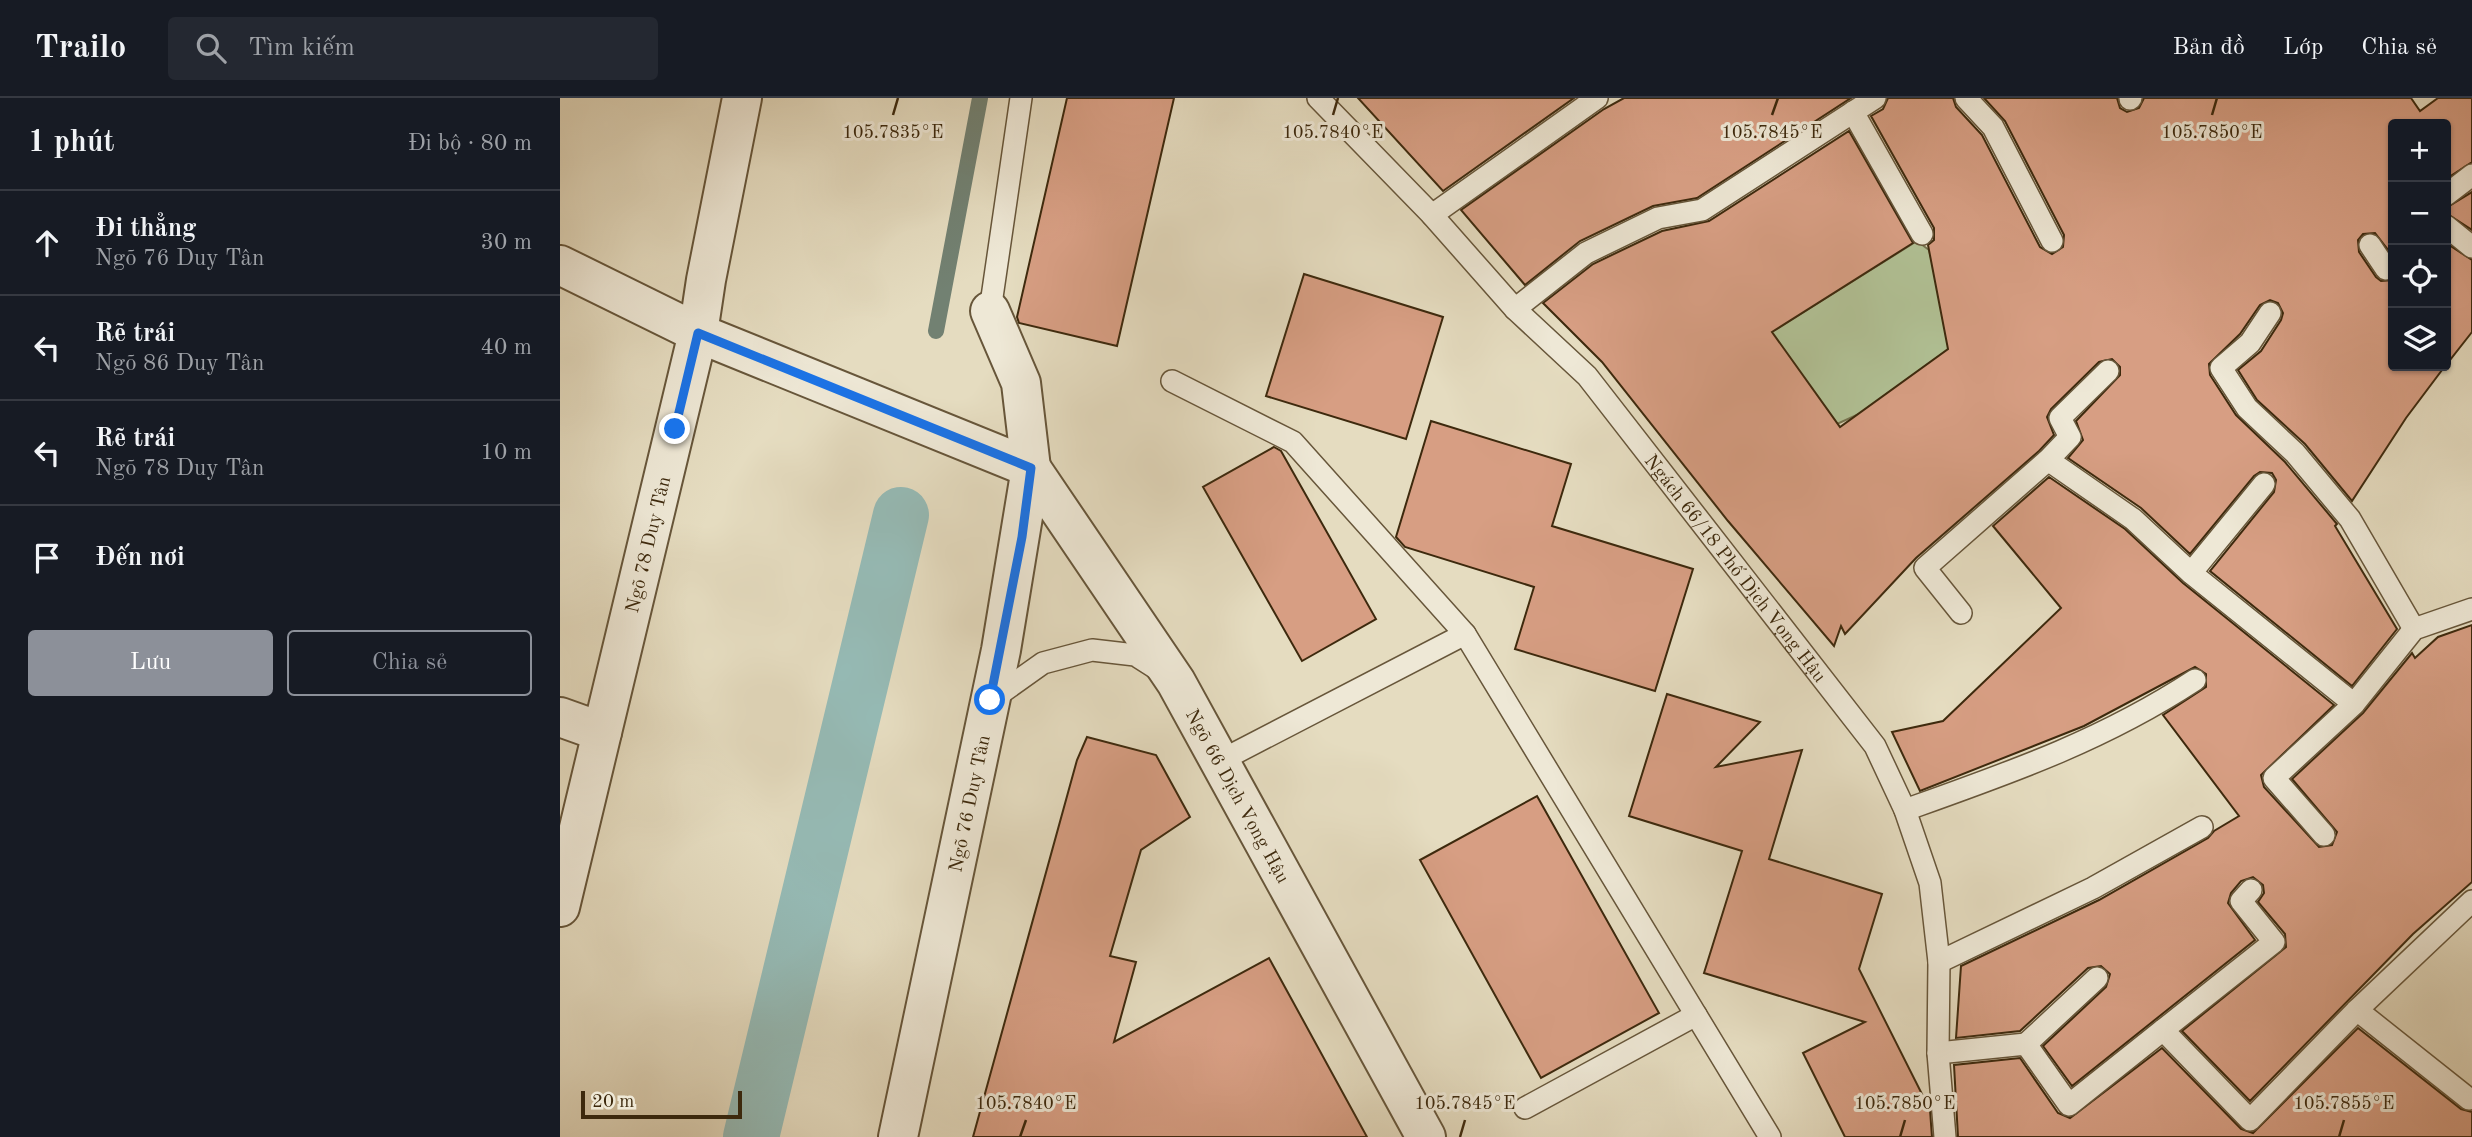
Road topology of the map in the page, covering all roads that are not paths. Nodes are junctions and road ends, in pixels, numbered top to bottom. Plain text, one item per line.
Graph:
1 (742, 98) edge
2 (1021, 98) edge
3 (1318, 98) edge
4 (1597, 98) edge
5 (1875, 98) edge
6 (1966, 98) edge
7 (1853, 112) junction
8 (2472, 175) edge
9 (2451, 191) edge
10 (1432, 215) junction
11 (2451, 230) edge
12 (1923, 234) dead end
13 (2052, 242) dead end
14 (2370, 245) dead end
15 (2472, 247) edge
16 (560, 265) edge
17 (2388, 267) edge
18 (1515, 309) junction
19 (990, 311) joint
20 (2270, 313) dead end
21 (698, 333) junction
22 (2108, 371) dead end
23 (1172, 381) dead end
24 (2048, 460) junction
25 (1031, 468) junction
26 (2263, 484) dead end
27 (2191, 573) junction
28 (2472, 610) edge
29 (1961, 613) dead end
30 (2414, 629) junction
31 (1465, 634) junction
32 (2195, 680) dead end
33 (1176, 682) junction
34 (990, 700) junction
35 (2354, 704) junction
36 (560, 717) edge
37 (602, 732) junction
38 (1220, 761) junction
39 (1905, 810) junction
40 (2202, 828) dead end
41 (2324, 835) dead end
42 (2251, 890) dead end
43 (2472, 901) edge
44 (560, 907) edge
45 (1939, 962) junction
46 (2098, 978) dead end
47 (2357, 1010) junction
48 (1696, 1015) junction
49 (2163, 1030) junction
50 (2026, 1045) junction
51 (1938, 1053) junction
52 (2469, 1099) dead end
53 (1525, 1108) dead end
54 (2245, 1129) edge
55 (898, 1137) edge
56 (1426, 1137) edge
57 (1770, 1137) edge
58 (1945, 1137) edge

1 - 21 street, Ngõ 78 Duy Tân
2 - 19 lane
3 - 10 lane, Ngách 66/18 Phố Dịch Vọng Hậu
4 - 10 lane
5 - 7 lane
6 - 13 lane
7 - 12 lane
7 - 18 lane
8 - 9 lane
10 - 18 lane, Ngách 66/18 Phố Dịch Vọng Hậu
11 - 15 lane
14 - 17 lane
16 - 21 street
18 - 39 lane, Ngách 66/18 Phố Dịch Vọng Hậu
19 - 25 street
20 - 30 lane
21 - 25 street
21 - 37 street, Ngõ 78 Duy Tân
22 - 24 lane
23 - 31 lane
24 - 27 lane
24 - 29 lane
25 - 33 street, Ngõ 66 Dịch Vọng Hậu
25 - 34 street, Ngõ 76 Duy Tân
26 - 27 lane
27 - 35 lane
28 - 30 lane
30 - 35 lane
31 - 38 lane
31 - 48 lane
32 - 39 lane
33 - 34 lane
33 - 38 street, Ngõ 66 Dịch Vọng Hậu
34 - 55 street, Ngõ 76 Duy Tân
35 - 41 lane
36 - 37 street
37 - 44 street, Ngõ 78 Duy Tân
38 - 56 street, Ngõ 66 Dịch Vọng Hậu
39 - 45 lane, Ngách 66/18 Phố Dịch Vọng Hậu
40 - 45 lane
42 - 49 lane
43 - 47 lane
45 - 51 lane, Ngách 66/18 Phố Dịch Vọng Hậu
46 - 50 lane
47 - 52 lane
47 - 54 lane
48 - 53 lane
48 - 57 lane
49 - 50 lane
49 - 54 lane
50 - 51 lane
51 - 58 lane, Ngách 66/18 Phố Dịch Vọng Hậu

